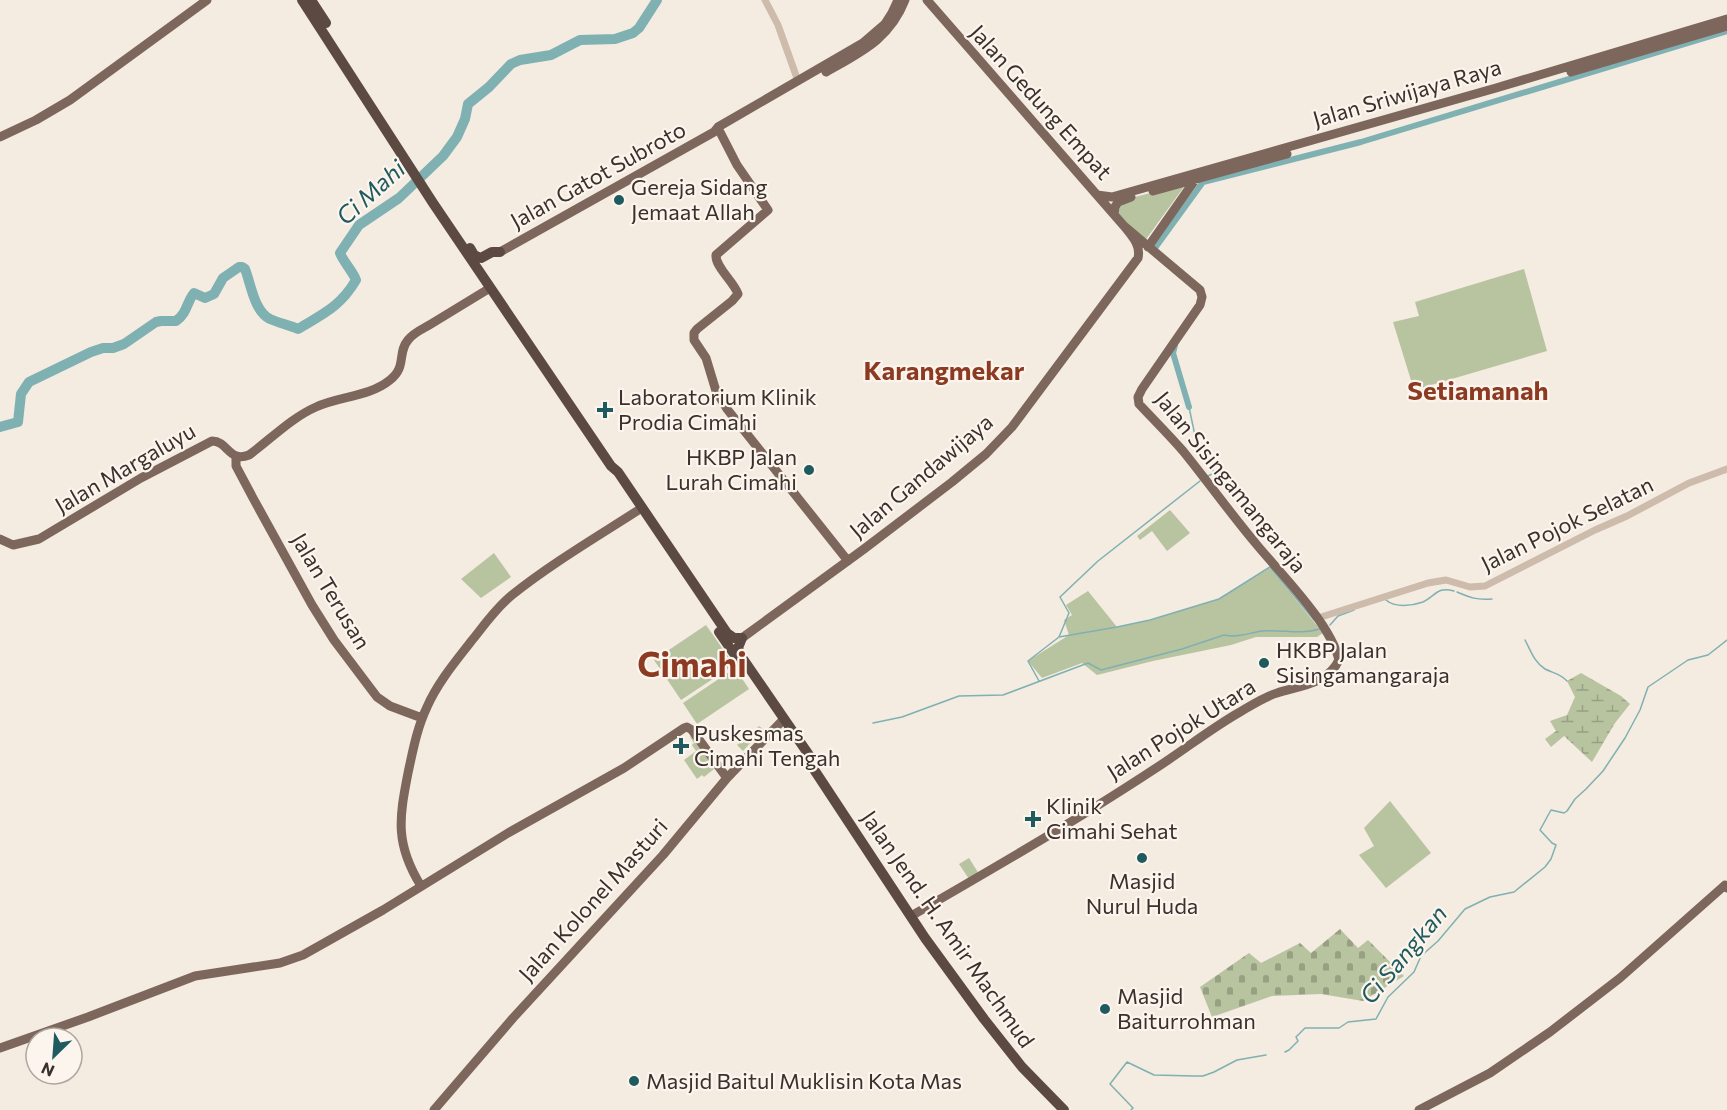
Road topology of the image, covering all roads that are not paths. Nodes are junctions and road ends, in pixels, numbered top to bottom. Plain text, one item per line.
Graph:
1 (207, 0) edge
2 (302, 0) edge
3 (311, 0) edge
4 (765, 0) edge
5 (900, 0) edge
6 (926, 1) edge
7 (1727, 19) edge
8 (1727, 26) edge
9 (796, 85) junction
10 (1471, 98) junction
11 (1355, 131) junction
12 (717, 132) junction
13 (0, 137) edge
14 (419, 177) junction
15 (1195, 180) junction
16 (1097, 195) junction
17 (1114, 214) junction
18 (1125, 226) junction
19 (1148, 246) junction
20 (500, 252) junction
21 (490, 288) junction
22 (506, 309) junction
23 (236, 457) junction
24 (611, 466) junction
25 (1727, 469) edge
26 (637, 511) junction
27 (0, 540) edge
28 (848, 561) junction
29 (1318, 618) junction
30 (742, 638) junction
31 (1339, 660) joint
32 (422, 718) junction
33 (782, 720) junction
34 (727, 778) junction
35 (421, 886) junction
36 (1726, 886) edge
37 (910, 916) junction
38 (0, 1048) edge
39 (434, 1110) edge
40 (1064, 1110) edge
41 (1419, 1110) edge

1 - 13 main road
2 - 14 highway, Jalan Jend. H. Amir Machmud
3 - 14 highway, Jalan Jend. H. Amir Machmud
4 - 9 street
5 - 9 main road, Jalan Gatot Subroto
6 - 16 main road, Jalan Gedung Empat
7 - 10 main road, Jalan Sriwijaya Raya
8 - 10 main road, Jalan Sriwijaya Raya
9 - 12 main road, Jalan Gatot Subroto
10 - 11 main road, Jalan Sriwijaya Raya
11 - 15 main road, Jalan Sriwijaya Raya
11 - 16 main road, Jalan Sriwijaya Raya
12 - 20 main road, Jalan Gatot Subroto
12 - 28 main road
14 - 20 highway, Jalan Jend. H. Amir Machmud
14 - 21 highway, Jalan Jend. H. Amir Machmud
15 - 17 main road, Jalan Sriwijaya Raya
15 - 19 main road
16 - 17 main road, Jalan Gedung Empat
17 - 18 main road, Jalan Gedung Empat
18 - 19 main road, Jalan Sisingamangaraja
18 - 28 main road, Jalan Gandawijaya
19 - 29 main road, Jalan Sisingamangaraja
20 - 22 highway, Jalan Jend. H. Amir Machmud
21 - 22 highway, Jalan Jend. H. Amir Machmud
21 - 23 main road
22 - 24 highway, Jalan Jend. H. Amir Machmud
23 - 27 main road, Jalan Margaluyu
23 - 32 main road, Jalan Terusan
24 - 26 highway, Jalan Jend. H. Amir Machmud
24 - 30 highway, Jalan Jend. H. Amir Machmud
25 - 29 street, Jalan Pojok Selatan
26 - 32 main road
26 - 33 highway, Jalan Jend. H. Amir Machmud
28 - 30 main road, Jalan Gandawijaya
29 - 31 main road, Jalan Sisingamangaraja
30 - 33 highway, Jalan Jend. H. Amir Machmud
31 - 37 main road, Jalan Pojok Utara
32 - 35 main road
33 - 34 main road, Jalan Kolonel Masturi
33 - 37 highway, Jalan Jend. H. Amir Machmud
34 - 35 main road
34 - 39 main road, Jalan Kolonel Masturi
35 - 38 main road
36 - 41 main road
37 - 40 highway, Jalan Jend. H. Amir Machmud

